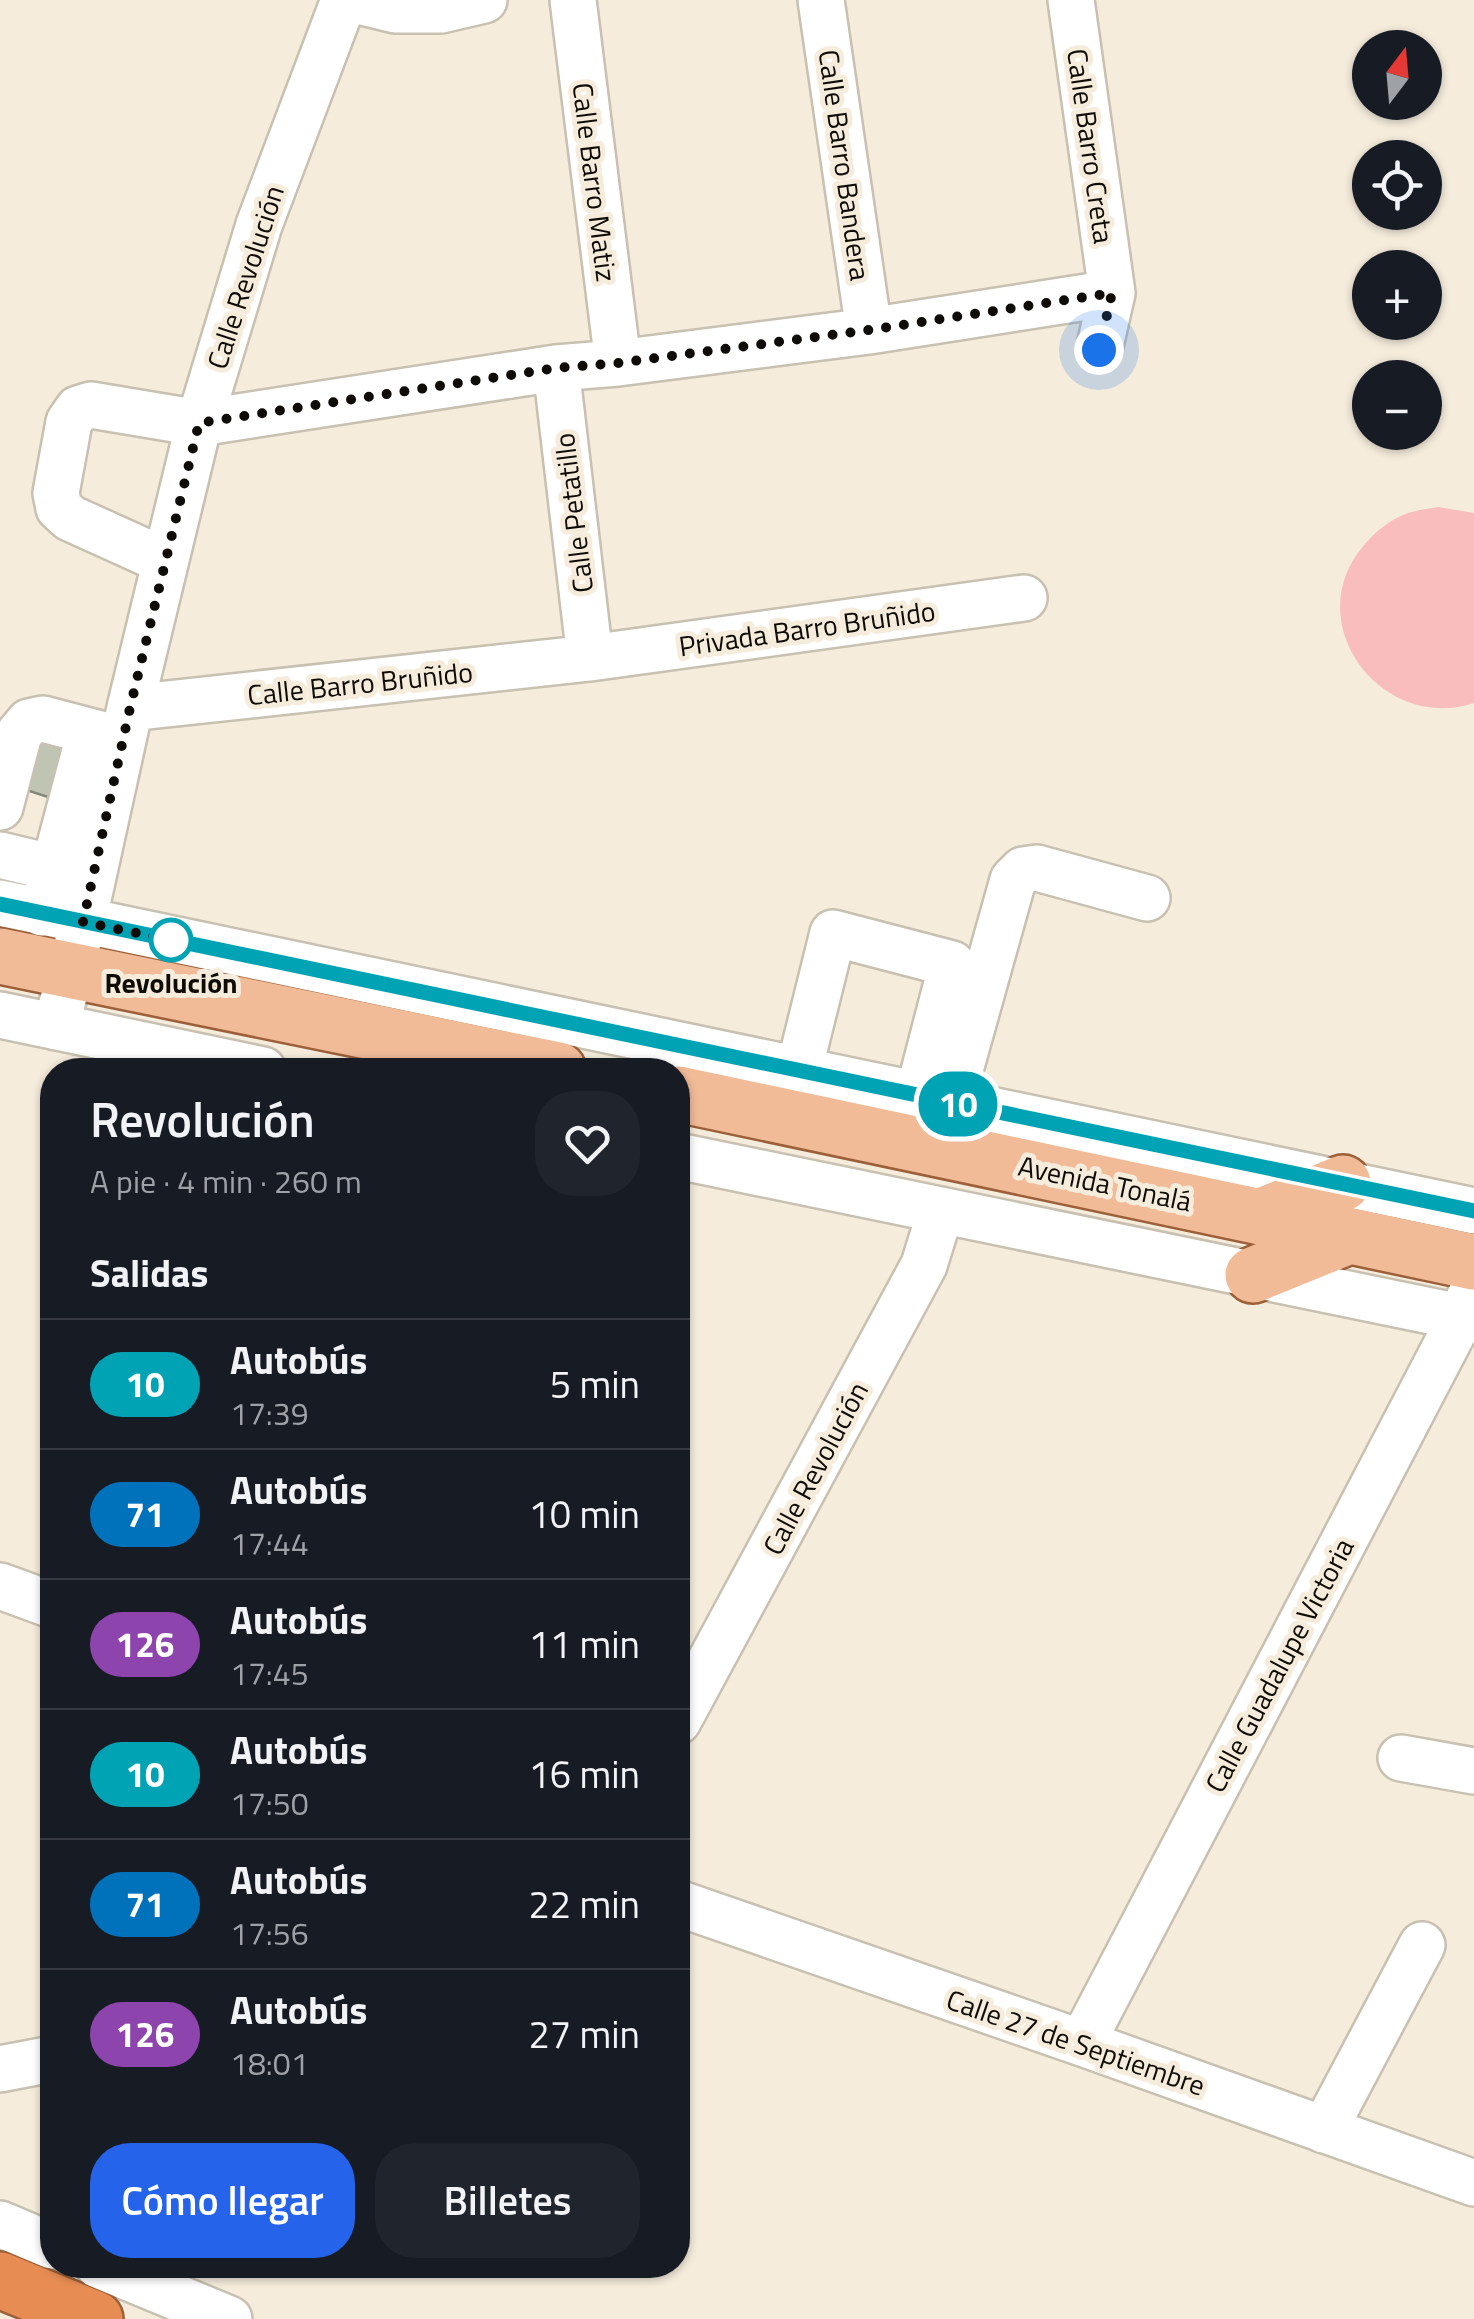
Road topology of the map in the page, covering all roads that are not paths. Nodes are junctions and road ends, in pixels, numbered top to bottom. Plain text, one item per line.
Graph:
1 (344, 0) edge
2 (354, 0) edge
3 (484, 0) edge
4 (573, 0) edge
5 (821, 0) edge
6 (1071, 0) edge
7 (1112, 293) junction
8 (869, 330) junction
9 (1099, 350) dead end
10 (618, 363) junction
11 (556, 368) junction
12 (199, 423) junction
13 (165, 561) junction
14 (1024, 598) dead end
15 (590, 658) junction
16 (114, 727) junction
17 (0, 808) edge
18 (0, 855) edge
19 (54, 868) junction
20 (1147, 898) dead end
21 (49, 927) edge
22 (0, 956) edge
23 (0, 1016) edge
24 (56, 1027) junction
25 (205, 1058) edge
26 (515, 1058) edge
27 (800, 1070) junction
28 (690, 1096) edge
29 (934, 1099) junction
30 (690, 1158) edge
31 (1346, 1209) junction
32 (941, 1210) junction
33 (1474, 1211) edge
34 (1474, 1262) edge
35 (1254, 1275) junction
36 (1470, 1308) edge
37 (0, 1586) edge
38 (40, 1601) edge
39 (690, 1699) edge
40 (1401, 1758) dead end
41 (1474, 1771) edge
42 (690, 1906) edge
43 (1422, 1945) dead end
44 (1082, 2043) junction
45 (40, 2061) edge
46 (0, 2069) edge
47 (1324, 2130) junction
48 (1474, 2183) edge
49 (0, 2224) edge
50 (40, 2241) edge
51 (130, 2278) edge
52 (0, 2280) edge
53 (95, 2319) edge
54 (230, 2319) edge

1 - 12 street, Calle Revolución
2 - 3 street
4 - 10 street, Calle Barro Matiz
5 - 8 street, Calle Barro Bandera
6 - 7 street, Calle Barro Creta
7 - 8 street
7 - 9 street, Calle Barro Creta
8 - 10 street
10 - 11 street
11 - 12 street
11 - 15 street, Calle Petatillo
12 - 13 street, Calle Revolución
12 - 13 street
13 - 16 street, Calle Revolución
14 - 15 street, Privada Barro Bruñido
15 - 16 street, Calle Barro Bruñido
16 - 17 street
16 - 19 street
16 - 21 street, Calle Revolución
18 - 19 street
19 - 21 street
20 - 29 street
21 - 22 main road, Avenida Tonalá
21 - 24 street, Calle Revolución
21 - 26 main road, Avenida Tonalá
21 - 27 street, Avenida Tonalá
23 - 24 street
24 - 25 street
27 - 29 street, Avenida Tonalá
27 - 29 street
28 - 31 main road, Avenida Tonalá
29 - 31 street, Avenida Tonalá
30 - 32 street
31 - 33 street, Avenida Tonalá
31 - 34 main road, Avenida Tonalá
31 - 35 main road
32 - 35 street
32 - 39 street, Calle Revolución
35 - 36 street
36 - 44 street, Calle Guadalupe Victoria
37 - 38 street
40 - 41 street
42 - 44 street, Calle 27 de Septiembre
43 - 47 street
44 - 47 street, Calle 27 de Septiembre
45 - 46 street
47 - 48 street, Calle 27 de Septiembre
49 - 50 street
51 - 54 street
52 - 53 highway

